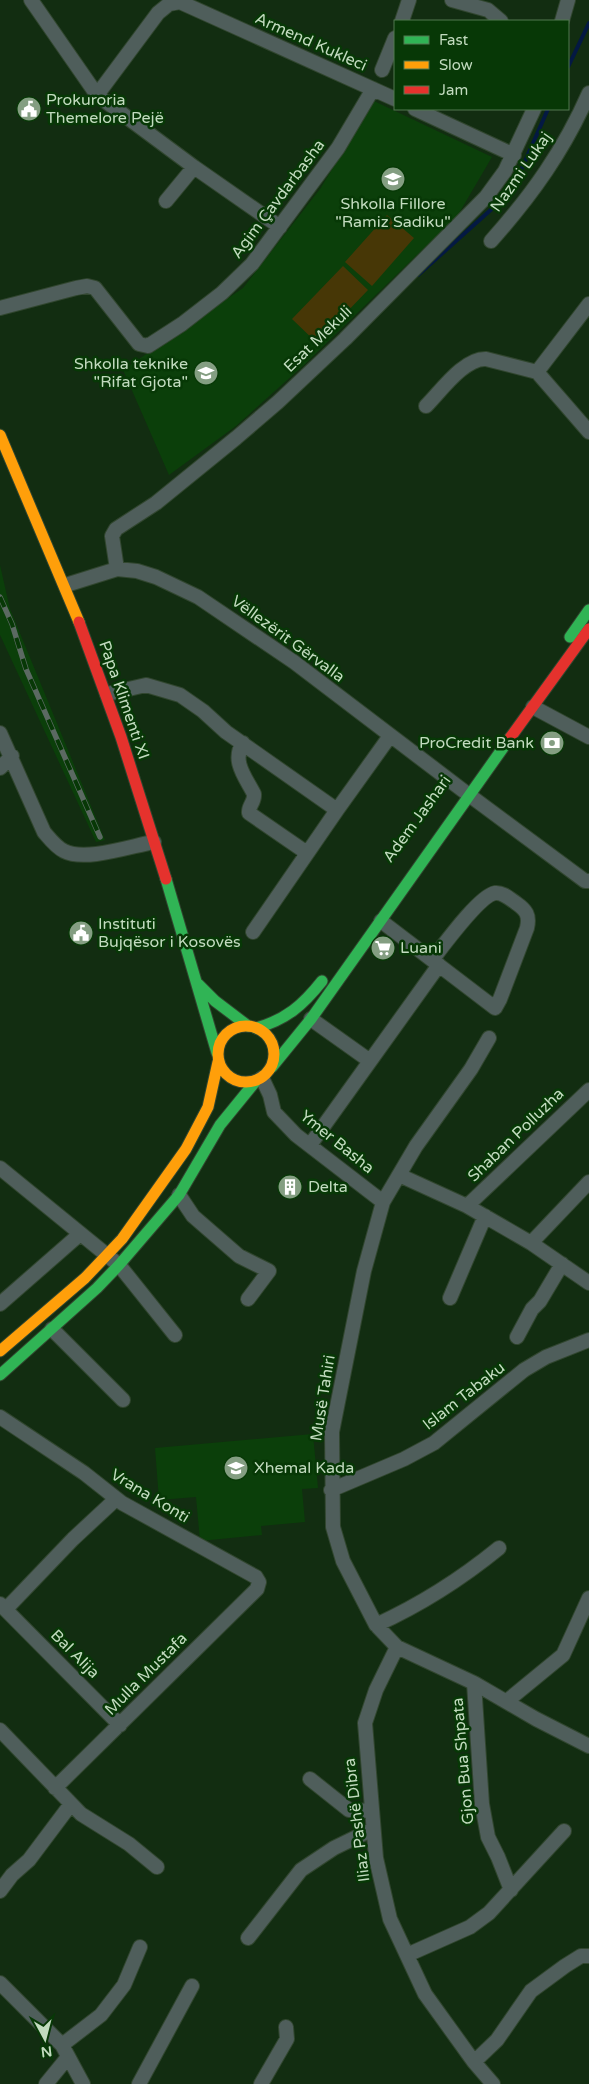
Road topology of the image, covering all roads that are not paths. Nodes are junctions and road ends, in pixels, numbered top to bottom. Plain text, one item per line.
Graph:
1 (31, 0) edge
2 (410, 0) edge
3 (452, 0) edge
4 (568, 0) edge
5 (402, 20) edge
6 (500, 20) edge
7 (562, 20) edge
8 (394, 40) edge
9 (382, 70) dead end
10 (373, 89) junction
11 (589, 92) edge
12 (97, 95) junction
13 (394, 99) edge
14 (417, 110) edge
15 (534, 110) edge
16 (584, 120) edge
17 (514, 155) junction
18 (194, 167) junction
19 (166, 201) dead end
20 (280, 227) junction
21 (491, 241) dead end
22 (589, 304) edge
23 (0, 308) edge
24 (537, 372) junction
25 (426, 406) dead end
26 (589, 432) edge
27 (0, 434) edge
28 (117, 570) junction
29 (66, 585) junction
30 (589, 610) edge
31 (589, 629) edge
32 (106, 694) junction
33 (533, 707) junction
34 (0, 733) edge
35 (390, 736) junction
36 (589, 737) edge
37 (243, 743) junction
38 (12, 756) junction
39 (0, 768) edge
40 (464, 792) junction
41 (337, 810) junction
42 (154, 842) junction
43 (307, 853) junction
44 (589, 881) edge
45 (380, 901) dead end
46 (381, 921) junction
47 (252, 932) dead end
48 (436, 962) junction
49 (329, 971) dead end
50 (197, 983) junction
51 (311, 1019) junction
52 (252, 1027) junction
53 (489, 1038) dead end
54 (218, 1057) junction
55 (370, 1061) junction
56 (272, 1068) junction
57 (258, 1080) junction
58 (589, 1090) edge
59 (310, 1145) junction
60 (0, 1168) edge
61 (399, 1175) junction
62 (589, 1182) edge
63 (179, 1195) junction
64 (383, 1202) junction
65 (467, 1206) junction
66 (485, 1216) junction
67 (80, 1234) junction
68 (531, 1243) junction
69 (106, 1256) junction
70 (562, 1264) junction
71 (119, 1265) junction
72 (589, 1283) edge
73 (450, 1298) dead end
74 (248, 1300) dead end
75 (0, 1304) edge
76 (52, 1329) junction
77 (175, 1335) dead end
78 (518, 1337) dead end
79 (589, 1340) edge
80 (0, 1352) edge
81 (0, 1375) edge
82 (123, 1400) dead end
83 (0, 1417) edge
84 (331, 1490) junction
85 (116, 1499) junction
86 (499, 1548) dead end
87 (259, 1582) joint
88 (589, 1598) edge
89 (3, 1606) edge
90 (376, 1625) junction
91 (397, 1647) junction
92 (474, 1683) junction
93 (507, 1701) junction
94 (120, 1725) junction
95 (0, 1730) edge
96 (589, 1746) edge
97 (310, 1779) dead end
98 (55, 1788) junction
99 (71, 1804) junction
100 (372, 1811) junction
101 (373, 1830) junction
102 (564, 1831) dead end
103 (157, 1867) dead end
104 (511, 1890) junction
105 (0, 1891) edge
106 (248, 1938) dead end
107 (140, 1947) dead end
108 (407, 1955) junction
109 (589, 1956) edge
110 (0, 1983) edge
111 (192, 1986) dead end
112 (286, 2027) dead end
113 (65, 2051) junction
114 (474, 2062) junction
115 (46, 2084) edge
116 (83, 2084) edge
117 (139, 2084) edge
118 (261, 2084) edge
119 (493, 2084) edge

1 - 12 street
2 - 5 street
3 - 6 street
4 - 7 street
8 - 9 street, Armend Kukleci
10 - 12 street, Armend Kukleci
10 - 13 street
10 - 20 street, Agim Çavdarbasha
11 - 16 street, Nazmi Lukaj
12 - 18 street
14 - 17 street
15 - 17 street, Esat Mekuli
16 - 21 street, Nazmi Lukaj
17 - 28 street, Esat Mekuli
18 - 19 street
18 - 20 street
20 - 23 street, Agim Çavdarbasha
22 - 24 street
24 - 25 street
24 - 26 street
27 - 29 main road, Papa Klimenti XI
28 - 29 street, Vëllezërit Gërvalla
28 - 35 street, Vëllezërit Gërvalla
29 - 32 main road, Papa Klimenti XI
30 - 40 main road, Adem Jashari
31 - 33 main road, Adem Jashari
32 - 37 street
32 - 42 main road, Papa Klimenti XI
33 - 36 street
33 - 40 main road, Adem Jashari
34 - 38 street
35 - 40 street, Vëllezërit Gërvalla
35 - 41 street
37 - 41 street
37 - 43 street
38 - 39 street
38 - 42 street
40 - 44 street, Vëllezërit Gërvalla
40 - 45 main road, Adem Jashari
40 - 46 main road, Adem Jashari
41 - 43 street
42 - 50 main road, Papa Klimenti XI
43 - 47 street
46 - 48 street
46 - 51 main road, Adem Jashari
48 - 48 street
48 - 55 street
49 - 52 main road
50 - 52 main road
50 - 54 main road, Papa Klimenti XI
51 - 55 street
51 - 56 main road, Adem Jashari
52 - 54 main road
52 - 56 main road
53 - 61 street
54 - 57 main road
54 - 69 main road
55 - 59 street
56 - 57 main road
57 - 59 street, Ymer Basha
57 - 63 main road
58 - 65 street, Shaban Polluzha
59 - 64 street, Ymer Basha
60 - 67 street
61 - 64 street
61 - 65 street
62 - 68 street
63 - 71 main road
63 - 74 street
64 - 84 street, Musë Tahiri
65 - 66 street
66 - 68 street
66 - 73 street
67 - 69 street
67 - 75 street
68 - 70 street
69 - 71 street
69 - 80 main road
70 - 72 street
70 - 78 street
71 - 76 main road
71 - 77 street
76 - 81 main road
76 - 82 street
79 - 84 street, Islam Tabaku
83 - 85 street, Vrana Konti
84 - 90 street, Musë Tahiri
85 - 87 street, Vrana Konti
85 - 89 street, Bal Alija
86 - 90 street
87 - 94 street, Mulla Mustafa
88 - 93 street
89 - 94 street, Bal Alija
90 - 91 street, Musë Tahiri
91 - 92 street, Musë Tahiri
91 - 100 street, Iliaz Pashë Dibra
92 - 93 street, Musë Tahiri
92 - 104 street, Gjon Bua Shpata
93 - 96 street, Musë Tahiri
94 - 98 street, Mulla Mustafa
95 - 98 street
97 - 100 street
98 - 99 street
99 - 103 street
99 - 105 street
100 - 101 street, Iliaz Pashë Dibra
101 - 106 street
101 - 108 street, Iliaz Pashë Dibra
102 - 104 street
104 - 108 street
107 - 113 street
108 - 114 street, Iliaz Pashë Dibra
109 - 114 street
110 - 113 street
111 - 117 street
112 - 118 street
113 - 115 street
113 - 116 street
114 - 119 street, Iliaz Pashë Dibra

